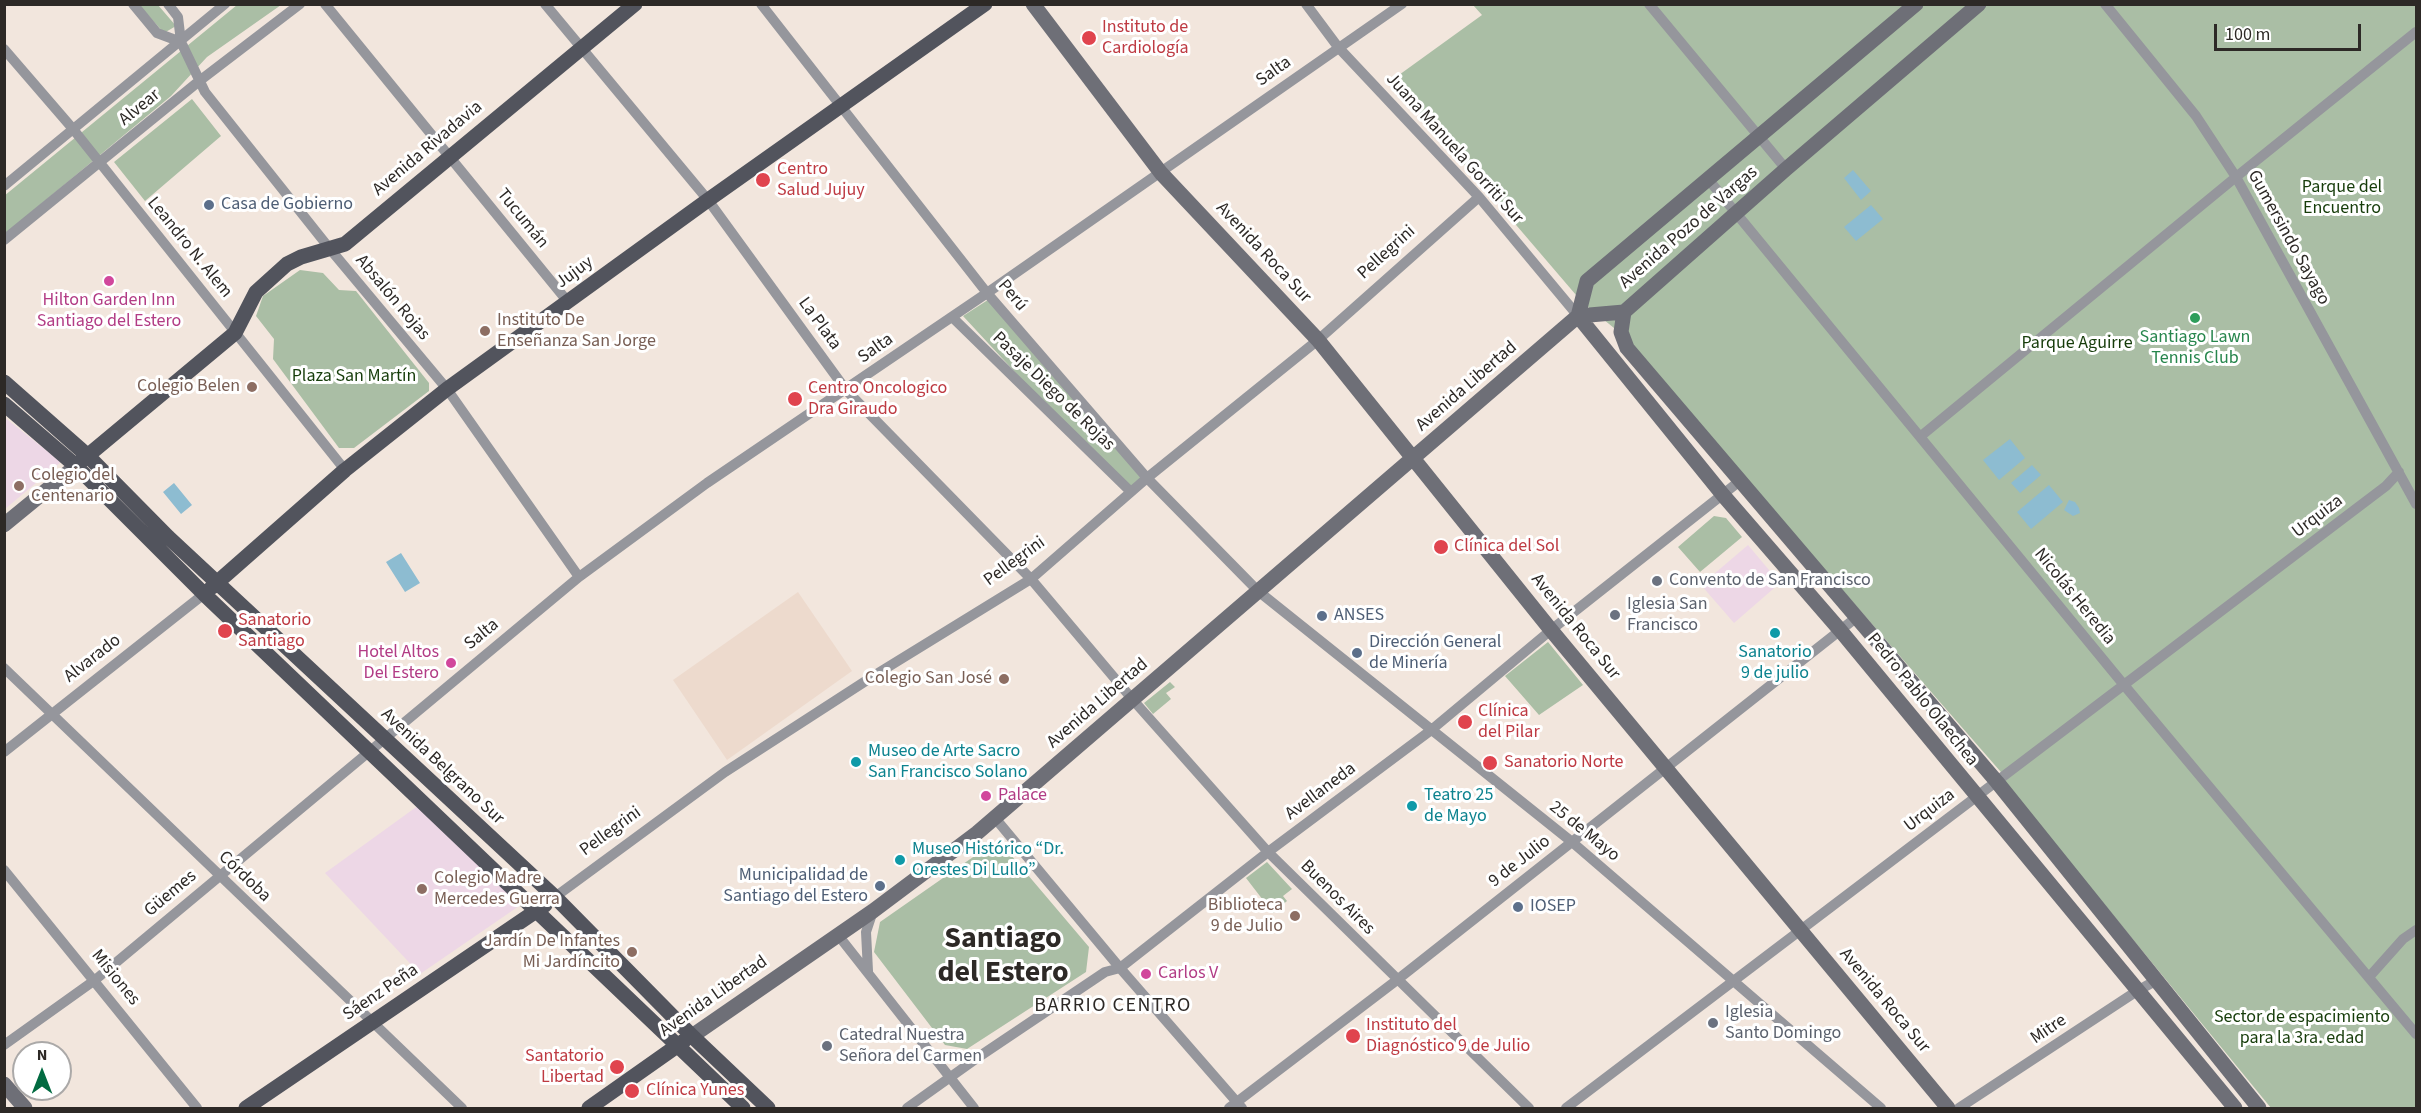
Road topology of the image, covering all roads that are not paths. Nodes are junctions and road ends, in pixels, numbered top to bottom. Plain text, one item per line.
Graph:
1 (133, 4) edge
2 (168, 4) edge
3 (225, 4) edge
4 (300, 4) edge
5 (325, 4) edge
6 (545, 4) edge
7 (635, 4) edge
8 (761, 4) edge
9 (985, 4) edge
10 (1033, 4) edge
11 (1306, 4) edge
12 (1402, 4) edge
13 (1649, 4) edge
14 (1916, 4) edge
15 (1979, 4) edge
16 (2105, 4) edge
17 (2416, 32) edge
18 (181, 42) junction
19 (1338, 47) junction
20 (581, 48) junction
21 (4, 49) edge
22 (198, 81) junction
23 (842, 105) junction
24 (73, 129) junction
25 (1760, 136) junction
26 (449, 157) junction
27 (99, 162) junction
28 (1786, 169) junction
29 (1161, 173) junction
30 (2236, 177) junction
31 (1708, 179) junction
32 (4, 186) edge
33 (1479, 197) junction
34 (708, 200) junction
35 (1735, 214) junction
36 (4, 240) edge
37 (330, 249) junction
38 (987, 293) junction
39 (568, 302) junction
40 (1624, 312) junction
41 (1578, 316) junction
42 (952, 317) junction
43 (235, 333) junction
44 (1318, 340) junction
45 (4, 382) edge
46 (447, 389) junction
47 (846, 390) junction
48 (4, 404) edge
49 (1921, 436) junction
50 (1415, 459) junction
51 (82, 461) junction
52 (345, 470) junction
53 (2399, 472) junction
54 (1147, 478) junction
55 (1741, 480) junction
56 (1131, 492) junction
57 (1723, 495) junction
58 (2416, 504) edge
59 (4, 525) edge
60 (579, 577) junction
61 (1031, 579) junction
62 (218, 582) junction
63 (1257, 591) junction
64 (204, 594) junction
65 (1857, 617) junction
66 (1551, 630) junction
67 (1840, 630) junction
68 (4, 668) edge
69 (2124, 685) junction
70 (1133, 700) junction
71 (51, 713) junction
72 (1430, 731) junction
73 (382, 739) junction
74 (369, 750) junction
75 (4, 752) edge
76 (1665, 767) junction
77 (1997, 782) junction
78 (1976, 797) junction
79 (995, 818) junction
80 (1572, 842) junction
81 (1268, 852) junction
82 (4, 870) edge
83 (218, 876) junction
84 (555, 897) junction
85 (538, 911) junction
86 (873, 911) junction
87 (1800, 930) junction
88 (2416, 930) edge
89 (838, 935) junction
90 (1120, 968) junction
91 (868, 971) junction
92 (2370, 976) junction
93 (95, 980) junction
94 (1397, 980) junction
95 (1734, 980) junction
96 (2157, 980) junction
97 (2137, 991) junction
98 (372, 1023) junction
99 (2416, 1034) edge
100 (692, 1036) junction
101 (4, 1045) edge
102 (677, 1046) junction
103 (951, 1077) junction
104 (4, 1084) edge
105 (1236, 1106) edge
106 (2252, 1106) edge
107 (25, 1108) edge
108 (197, 1108) edge
109 (246, 1108) edge
110 (462, 1108) edge
111 (589, 1108) edge
112 (743, 1108) edge
113 (768, 1108) edge
114 (907, 1108) edge
115 (974, 1108) edge
116 (1529, 1108) edge
117 (1566, 1108) edge
118 (1881, 1108) edge
119 (1948, 1108) edge
120 (1959, 1108) edge
121 (2235, 1108) edge

1 - 18 street
2 - 18 street, Absalón Rojas
3 - 18 street, Alvear
4 - 22 street, Alvear
5 - 26 street, Tucumán
6 - 20 street, La Plata
7 - 20 main road, Avenida Rivadavia
8 - 23 street, Perú
9 - 23 main road, Jujuy
10 - 29 street, Avenida Roca Sur
11 - 19 street, Juana Manuela Gorriti Sur
12 - 19 street, Salta
13 - 25 street
14 - 25 street, Avenida Pozo de Vargas
15 - 28 street, Avenida Pozo de Vargas
16 - 30 street, Gumersindo Sayago
17 - 30 street
18 - 22 street, Absalón Rojas
18 - 24 street, Alvear
19 - 29 street, Salta
19 - 33 street, Juana Manuela Gorriti Sur
20 - 26 main road, Avenida Rivadavia
20 - 34 street, La Plata
21 - 24 street, Leandro N. Alem
22 - 27 street, Alvear
22 - 37 street, Absalón Rojas
23 - 34 main road, Jujuy
23 - 38 street, Perú
24 - 27 street, Leandro N. Alem
24 - 32 street, Alvear
25 - 28 street
25 - 31 street, Avenida Pozo de Vargas
26 - 37 main road, Avenida Rivadavia
26 - 39 street, Tucumán
27 - 36 street, Alvear
27 - 43 street, Leandro N. Alem
28 - 35 street, Avenida Pozo de Vargas
29 - 38 street, Salta
29 - 44 street, Avenida Roca Sur
30 - 49 street
30 - 53 street, Gumersindo Sayago
31 - 35 street, Nicolás Heredia
31 - 41 street, Avenida Pozo de Vargas
33 - 41 street, Juana Manuela Gorriti Sur
33 - 44 street, Pellegrini
34 - 39 main road, Jujuy
34 - 47 street, La Plata
35 - 40 street, Avenida Pozo de Vargas
35 - 49 street, Nicolás Heredia
37 - 43 main road, Avenida Rivadavia
37 - 46 street, Absalón Rojas
38 - 42 street, Salta
38 - 54 street, Perú
39 - 46 main road, Jujuy
40 - 41 street, Avenida Pozo de Vargas
40 - 55 street, Pedro Pablo Olaechea
41 - 50 street, Avenida Libertad
41 - 57 street, Pedro Pablo Olaechea
42 - 47 street, Salta
42 - 56 street, Pasaje Diego de Rojas
43 - 51 main road, Avenida Rivadavia
43 - 52 street, Leandro N. Alem
44 - 50 street, Avenida Roca Sur
44 - 54 street, Pellegrini
45 - 51 main road
46 - 52 main road, Jujuy
46 - 60 street, Absalón Rojas
47 - 60 street, Salta
47 - 61 street, La Plata
48 - 51 main road
49 - 69 street, Nicolás Heredia
50 - 63 street, Avenida Libertad
50 - 66 street, Avenida Roca Sur
51 - 59 street, Avenida Rivadavia
51 - 62 main road, Avenida Belgrano Sur
51 - 64 main road, Avenida Belgrano Sur
52 - 62 main road, Jujuy
53 - 58 street, Gumersindo Sayago
53 - 69 street, Urquiza
54 - 56 street, Pellegrini
54 - 63 street, Perú
55 - 57 street, Avellaneda
55 - 65 street, Pedro Pablo Olaechea
56 - 61 street, Pellegrini
57 - 66 street, Avellaneda
57 - 67 street, Pedro Pablo Olaechea
60 - 73 street, Salta
61 - 70 street, La Plata
61 - 84 street, Pellegrini
62 - 64 main road, Jujuy
62 - 73 main road, Avenida Belgrano Sur
63 - 70 street, Avenida Libertad
63 - 72 street, 25 de Mayo
64 - 71 street, Alvarado
64 - 74 main road, Avenida Belgrano Sur
65 - 67 street, 9 de Julio
65 - 77 street, Pedro Pablo Olaechea
66 - 72 street, Avellaneda
66 - 76 street, Avenida Roca Sur
67 - 76 street, 9 de Julio
67 - 78 street, Pedro Pablo Olaechea
68 - 71 street, Córdoba
69 - 77 street, Urquiza
69 - 92 street, Nicolás Heredia
70 - 79 street, Avenida Libertad
70 - 81 street, Buenos Aires
71 - 75 street, Alvarado
71 - 83 street, Córdoba
72 - 80 street, 25 de Mayo
72 - 81 street, Avellaneda
73 - 74 street, Güemes
73 - 84 main road, Avenida Belgrano Sur
74 - 83 street, Güemes
74 - 85 main road, Avenida Belgrano Sur
76 - 80 street, 9 de Julio
76 - 87 street, Avenida Roca Sur
77 - 78 street, Urquiza
77 - 96 street, Pedro Pablo Olaechea
78 - 87 street, Urquiza
78 - 97 street, Pedro Pablo Olaechea
79 - 86 street, Avenida Libertad
79 - 90 street
80 - 94 street, 9 de Julio
80 - 95 street, 25 de Mayo
81 - 90 street, Avellaneda
81 - 94 street, Buenos Aires
82 - 93 street, Misiones
83 - 93 street, Güemes
83 - 98 street, Córdoba
84 - 85 main road, Pellegrini
84 - 100 main road, Avenida Belgrano Sur
85 - 98 main road, Sáenz Peña
85 - 102 main road, Avenida Belgrano Sur
86 - 89 street, Avenida Libertad
86 - 91 street
87 - 95 street, Urquiza
87 - 119 street, Avenida Roca Sur
88 - 92 street
89 - 91 street
89 - 100 street, Avenida Libertad
90 - 103 street, Avellaneda
90 - 105 street
91 - 103 street
92 - 99 street, Nicolás Heredia
93 - 101 street, Güemes
93 - 108 street, Misiones
94 - 105 street, 9 de Julio
94 - 116 street, Buenos Aires
95 - 117 street, Urquiza
95 - 118 street, 25 de Mayo
96 - 97 street, Mitre
96 - 106 street, Pedro Pablo Olaechea
97 - 120 street, Mitre
97 - 121 street, Pedro Pablo Olaechea
98 - 109 main road, Sáenz Peña
98 - 110 street, Córdoba
100 - 102 main road, Avenida Libertad
100 - 113 main road, Avenida Belgrano Sur
102 - 111 main road, Avenida Libertad
102 - 112 main road, Avenida Belgrano Sur
103 - 114 street, Avellaneda
103 - 115 street
104 - 107 street

